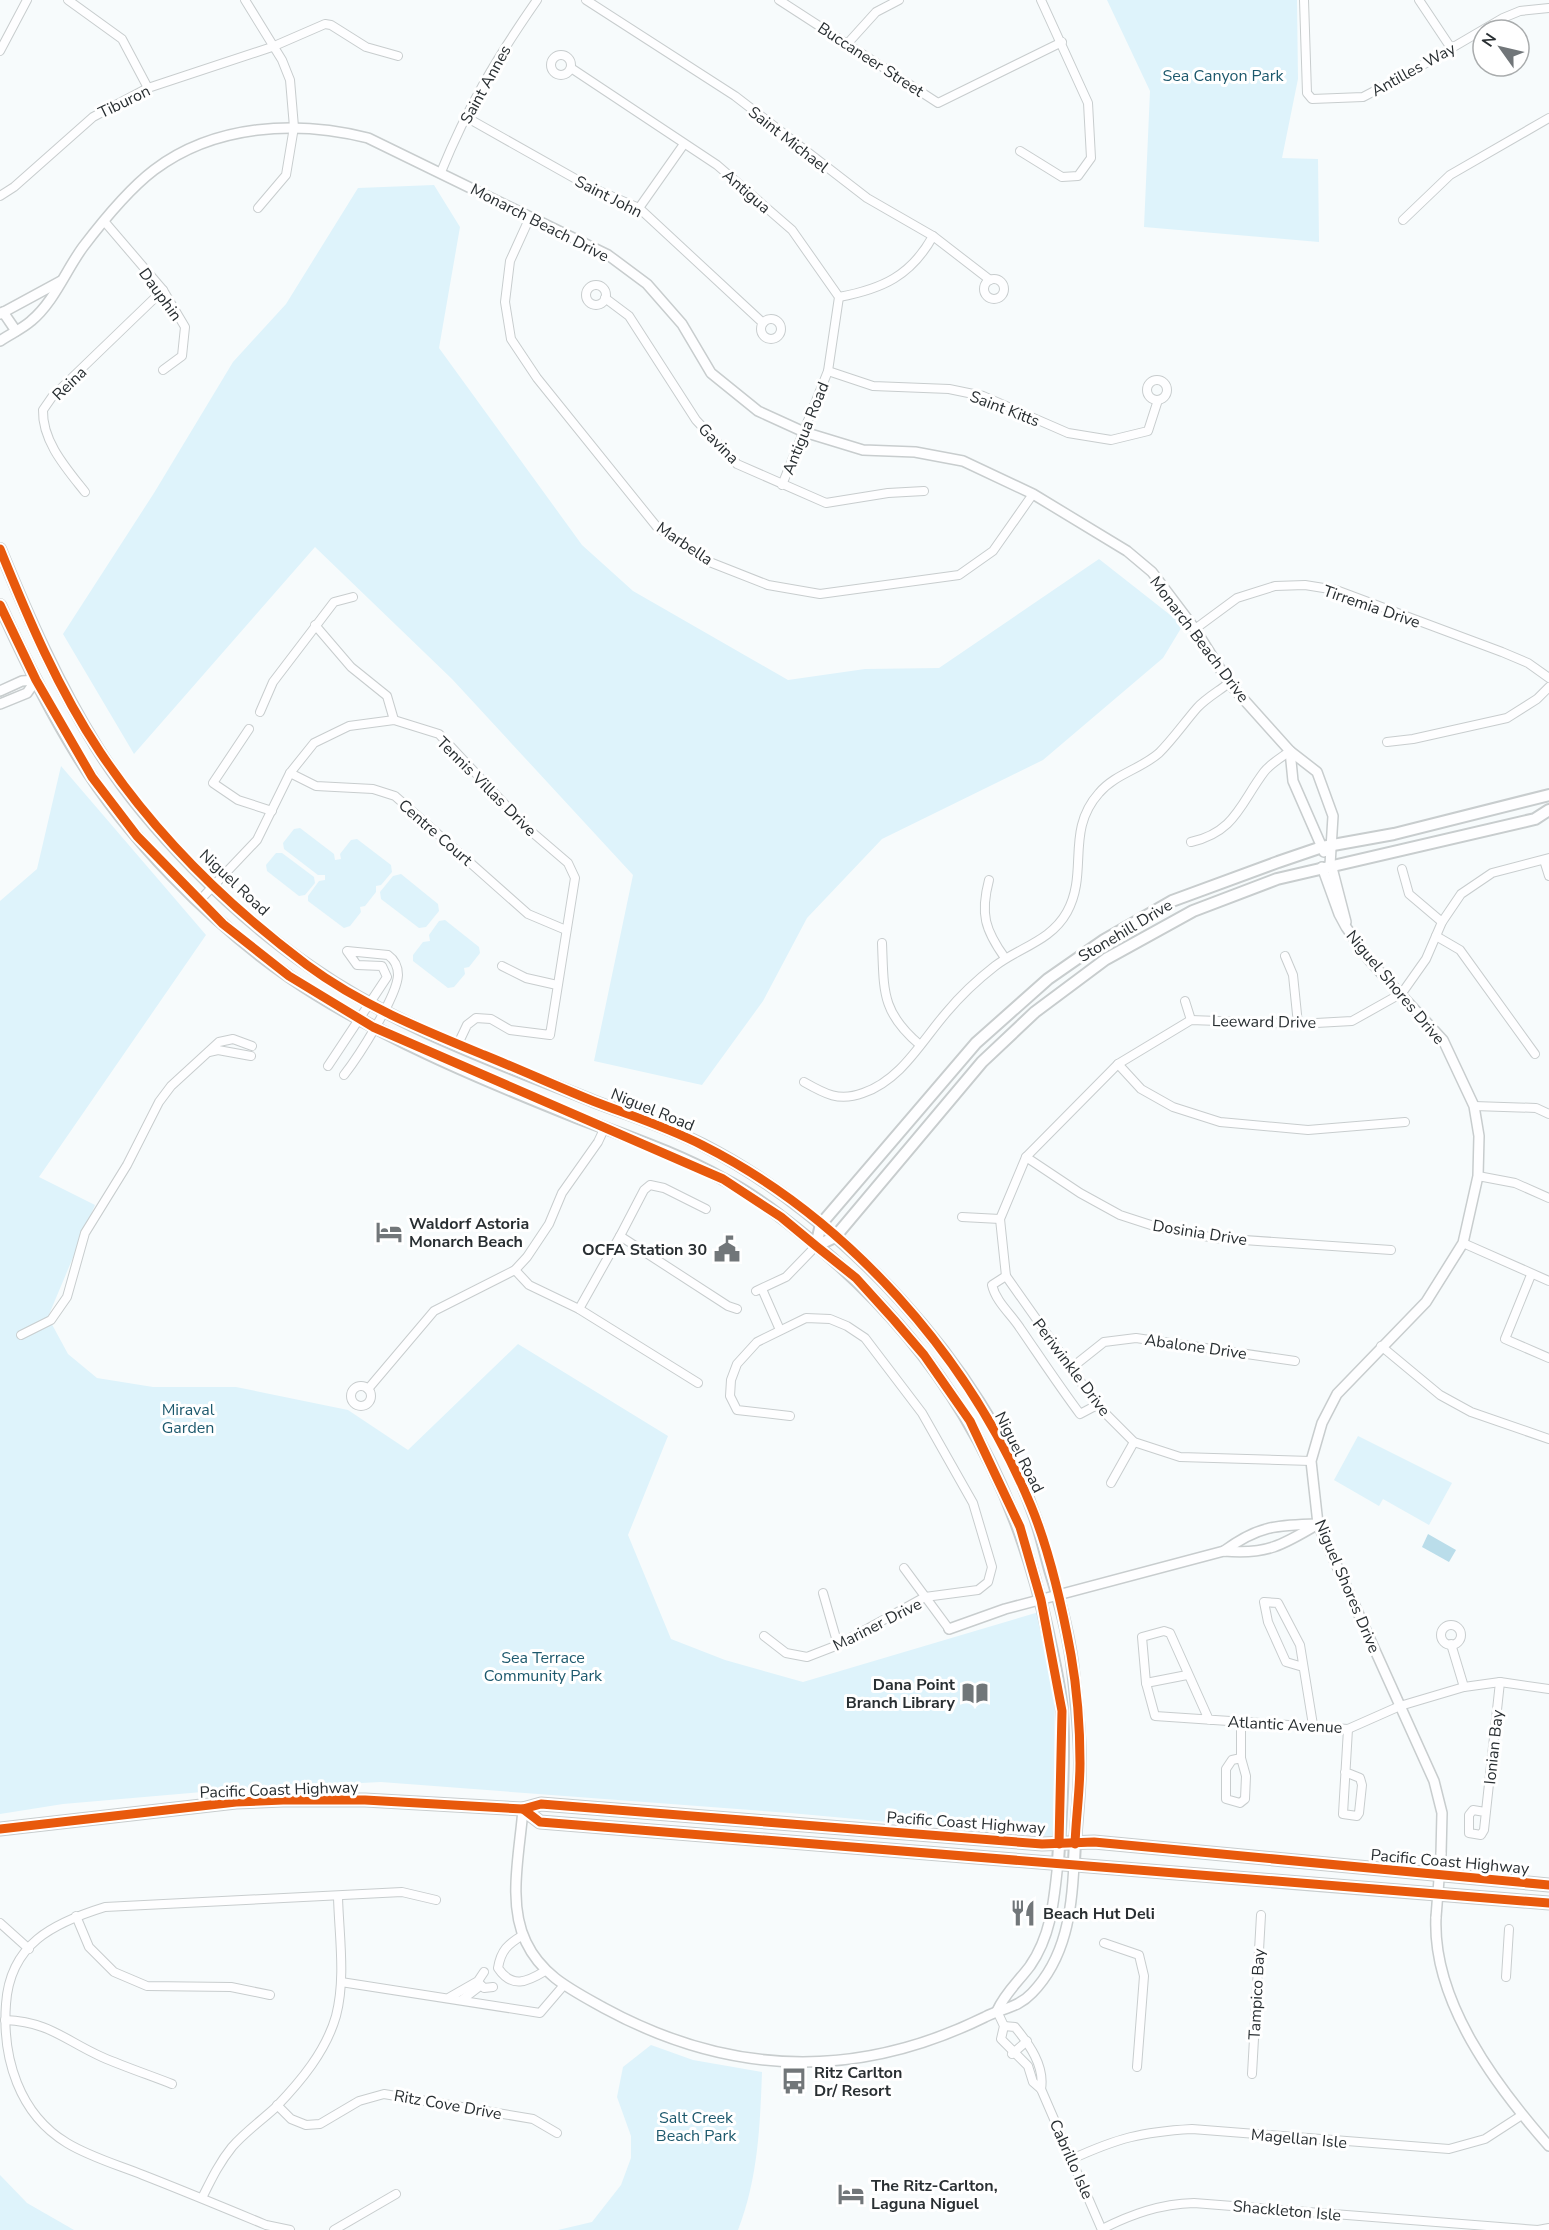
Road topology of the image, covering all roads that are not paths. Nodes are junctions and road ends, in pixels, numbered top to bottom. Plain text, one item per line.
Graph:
1 (27, 0) edge
2 (68, 0) edge
3 (245, 0) edge
4 (537, 0) edge
5 (586, 0) edge
6 (779, 0) edge
7 (899, 0) edge
8 (1041, 0) edge
9 (1304, 0) edge
10 (1419, 0) edge
11 (1549, 8) edge
12 (1062, 42) junction
13 (848, 44) junction
14 (272, 47) junction
15 (1451, 48) junction
16 (0, 51) edge
17 (398, 56) dead end
18 (571, 68) dead end
19 (148, 88) junction
20 (464, 116) junction
21 (1549, 118) edge
22 (294, 127) junction
23 (684, 144) junction
24 (1020, 152) dead end
25 (441, 172) junction
26 (0, 196) edge
27 (258, 208) dead end
28 (639, 208) junction
29 (530, 217) junction
30 (1402, 220) dead end
31 (104, 221) junction
32 (933, 236) junction
33 (63, 280) junction
34 (990, 280) dead end
35 (162, 290) junction
36 (839, 297) junction
37 (605, 298) dead end
38 (2, 313) edge
39 (763, 322) dead end
40 (16, 331) junction
41 (0, 341) edge
42 (163, 370) dead end
43 (828, 371) junction
44 (1158, 400) dead end
45 (804, 432) junction
46 (782, 485) junction
47 (924, 491) dead end
48 (85, 492) dead end
49 (1033, 495) junction
50 (0, 549) edge
51 (353, 597) dead end
52 (0, 605) edge
53 (315, 625) junction
54 (1195, 629) junction
55 (53, 672) junction
56 (1549, 678) edge
57 (36, 680) junction
58 (1229, 683) junction
59 (1549, 687) edge
60 (0, 691) edge
61 (0, 704) edge
62 (260, 712) dead end
63 (394, 720) junction
64 (249, 729) dead end
65 (1387, 742) dead end
66 (1290, 751) junction
67 (290, 773) junction
68 (1549, 795) edge
69 (1549, 810) edge
70 (272, 811) junction
71 (1191, 842) dead end
72 (1327, 847) junction
73 (1546, 859) edge
74 (1328, 865) junction
75 (1402, 869) dead end
76 (1549, 876) edge
77 (989, 880) dead end
78 (214, 886) junction
79 (200, 900) junction
80 (1442, 922) junction
81 (1346, 927) joint
82 (566, 930) junction
83 (1436, 936) junction
84 (882, 943) dead end
85 (1285, 956) dead end
86 (1005, 958) junction
87 (502, 966) dead end
88 (557, 985) junction
89 (1402, 993) junction
90 (1185, 1001) dead end
91 (371, 1004) junction
92 (383, 1011) junction
93 (361, 1020) junction
94 (1191, 1020) junction
95 (1298, 1024) junction
96 (374, 1027) junction
97 (458, 1044) junction
98 (920, 1045) junction
99 (252, 1046) dead end
100 (209, 1052) junction
101 (1535, 1054) dead end
102 (251, 1056) dead end
103 (1118, 1064) junction
104 (328, 1066) dead end
105 (344, 1075) dead end
106 (804, 1082) dead end
107 (1474, 1106) junction
108 (1549, 1114) edge
109 (1406, 1122) dead end
110 (604, 1126) junction
111 (1026, 1157) junction
112 (1478, 1176) junction
113 (1549, 1198) edge
114 (706, 1209) dead end
115 (962, 1217) dead end
116 (1000, 1219) junction
117 (821, 1224) junction
118 (620, 1236) junction
119 (835, 1237) junction
120 (1463, 1243) junction
121 (816, 1246) junction
122 (1391, 1250) dead end
123 (515, 1270) junction
124 (1531, 1275) junction
125 (1006, 1276) junction
126 (1549, 1281) edge
127 (579, 1309) junction
128 (737, 1309) dead end
129 (780, 1330) junction
130 (21, 1335) dead end
131 (1381, 1346) junction
132 (1549, 1358) edge
133 (1296, 1361) dead end
134 (1070, 1369) junction
135 (698, 1383) dead end
136 (368, 1389) dead end
137 (1097, 1405) junction
138 (790, 1416) dead end
139 (1549, 1439) edge
140 (1134, 1442) junction
141 (1311, 1461) junction
142 (1111, 1483) dead end
143 (1318, 1524) junction
144 (1224, 1551) junction
145 (904, 1568) dead end
146 (823, 1593) dead end
147 (1057, 1596) junction
148 (926, 1597) junction
149 (1041, 1600) junction
150 (949, 1629) joint
151 (764, 1636) dead end
152 (838, 1644) junction
153 (1451, 1644) dead end
154 (1304, 1667) junction
155 (1187, 1675) junction
156 (1500, 1682) junction
157 (1146, 1683) junction
158 (1464, 1687) junction
159 (1549, 1689) edge
160 (1400, 1706) junction
161 (1209, 1720) junction
162 (1241, 1723) junction
163 (1313, 1725) junction
164 (1347, 1729) junction
165 (1241, 1758) junction
166 (1345, 1772) junction
167 (523, 1809) junction
168 (1485, 1812) dead end
169 (0, 1829) edge
170 (1059, 1844) junction
171 (1075, 1844) junction
172 (1058, 1862) junction
173 (1074, 1863) junction
174 (1549, 1886) edge
175 (338, 1897) junction
176 (436, 1900) dead end
177 (1549, 1904) edge
178 (1261, 1915) dead end
179 (76, 1916) junction
180 (0, 1923) edge
181 (1509, 1929) dead end
182 (523, 1935) junction
183 (1104, 1943) dead end
184 (29, 1949) junction
185 (491, 1969) junction
186 (545, 1971) junction
187 (1506, 1977) dead end
188 (341, 1982) junction
189 (498, 1982) junction
190 (479, 1983) junction
191 (564, 1985) junction
192 (270, 1995) dead end
193 (450, 1997) junction
194 (463, 1999) junction
195 (997, 2011) junction
196 (5, 2020) junction
197 (1004, 2026) junction
198 (1027, 2041) junction
199 (1012, 2054) junction
200 (1035, 2061) junction
201 (1028, 2066) junction
202 (1137, 2067) dead end
203 (1252, 2074) dead end
204 (172, 2084) dead end
205 (1041, 2089) junction
206 (277, 2105) junction
207 (1522, 2115) junction
208 (557, 2133) dead end
209 (1549, 2146) edge
210 (1072, 2159) junction
211 (396, 2194) dead end
212 (201, 2198) junction
213 (1549, 2228) edge
214 (290, 2230) edge
215 (334, 2230) edge
216 (1102, 2230) edge

1 - 16 street
2 - 19 street
3 - 14 street
4 - 20 street, Saint Annes
5 - 32 street, Saint Michael
6 - 13 street, Buccaneer Street
7 - 13 street
8 - 12 street
9 - 15 street, Antilles Way
10 - 15 street
11 - 15 street, Antilles Way
12 - 13 street, Buccaneer Street
12 - 24 street
14 - 17 street, Tiburon
14 - 19 street, Tiburon
14 - 22 street
18 - 23 street, Antigua
19 - 26 street, Tiburon
20 - 25 street, Saint Annes
20 - 28 street, Saint John
21 - 30 street
22 - 25 street, Monarch Beach Drive
22 - 27 street
22 - 31 street, Monarch Beach Drive
23 - 28 street
23 - 36 street, Antigua
25 - 29 street, Monarch Beach Drive
28 - 39 street, Saint John
29 - 45 street, Monarch Beach Drive
29 - 49 street, Marbella
31 - 33 street, Monarch Beach Drive
31 - 35 street, Dauphin
32 - 34 street, Saint Michael
32 - 36 street
33 - 38 street
33 - 40 street, Monarch Beach Drive
35 - 42 street, Dauphin
35 - 48 street, Reina
36 - 43 street
37 - 46 street, Gavina
38 - 40 street
40 - 41 street, Monarch Beach Drive
43 - 44 street, Saint Kitts
43 - 45 street, Antigua Road
45 - 46 street, Antigua Road
45 - 49 street, Monarch Beach Drive
46 - 47 street, Gavina
49 - 54 street, Monarch Beach Drive
50 - 55 main road, Niguel Road
51 - 53 street
52 - 57 main road, Niguel Road
53 - 62 street
53 - 63 street
54 - 56 street, Tirremia Drive
54 - 58 street, Monarch Beach Drive
55 - 57 main road
55 - 78 main road, Niguel Road
57 - 60 street
57 - 61 street
57 - 79 main road, Niguel Road
58 - 66 street, Monarch Beach Drive
58 - 86 street
59 - 65 street
63 - 67 street, Tennis Villas Drive
63 - 82 street, Tennis Villas Drive
64 - 70 street
66 - 71 street
66 - 72 street, Monarch Beach Drive
66 - 72 street, Monarch Beach Drive
67 - 70 street, Tennis Villas Drive
67 - 82 street, Centre Court
68 - 72 main road, Stonehill Drive
69 - 74 main road, Stonehill Drive
70 - 78 street, Tennis Villas Drive
72 - 74 street, Monarch Beach Drive
72 - 117 main road, Stonehill Drive
73 - 76 street
73 - 80 street, Leeward Drive
74 - 81 street, Monarch Beach Drive
74 - 119 main road, Stonehill Drive
75 - 80 street
77 - 86 street
78 - 79 street, Tennis Villas Drive
78 - 91 main road, Niguel Road
79 - 93 main road, Niguel Road
80 - 83 street, Leeward Drive
81 - 89 street, Niguel Shores Drive
82 - 88 street, Tennis Villas Drive
83 - 89 street, Leeward Drive
83 - 101 street
84 - 98 street
85 - 95 street
86 - 98 street
87 - 88 street
88 - 97 street, Tennis Villas Drive
89 - 95 street, Leeward Drive
89 - 107 street, Niguel Shores Drive
90 - 94 street
91 - 92 main road, Niguel Road
91 - 92 street
91 - 93 street
92 - 96 street
92 - 97 main road, Niguel Road
93 - 96 main road, Niguel Road
93 - 104 street
94 - 95 street, Leeward Drive
94 - 103 street, Leeward Drive
96 - 105 street
96 - 110 main road, Niguel Road
97 - 117 main road, Niguel Road
98 - 106 street
99 - 100 street
100 - 102 street
100 - 130 street
103 - 109 street
103 - 111 street, Leeward Drive
107 - 108 street
107 - 112 street, Niguel Shores Drive
110 - 121 main road, Niguel Road
110 - 123 street
111 - 116 street, Leeward Drive
111 - 122 street, Dosinia Drive
112 - 113 street
112 - 120 street, Niguel Shores Drive
114 - 118 street
115 - 116 street
116 - 125 street, Periwinkle Drive
117 - 119 main road, Niguel Road
117 - 121 main road, Stonehill Drive
118 - 127 street
118 - 128 street
119 - 121 main road, Stonehill Drive
119 - 147 main road, Niguel Road
120 - 124 street
120 - 131 street, Niguel Shores Drive
121 - 129 street, Stonehill Drive
121 - 149 main road, Niguel Road
123 - 127 street
123 - 136 street
124 - 126 street
124 - 132 street
125 - 134 street, Periwinkle Drive
125 - 137 street
127 - 135 street
129 - 138 street
129 - 148 street
131 - 139 street
131 - 141 street, Niguel Shores Drive
133 - 134 street, Abalone Drive
134 - 137 street, Periwinkle Drive
137 - 140 street, Periwinkle Drive
140 - 141 street, Periwinkle Drive
140 - 142 street
141 - 143 street, Niguel Shores Drive
143 - 144 street, Mariner Drive
143 - 144 street, Mariner Drive
143 - 160 street, Niguel Shores Drive
144 - 147 street, Mariner Drive
145 - 148 street
146 - 152 street
147 - 149 street, Mariner Drive
147 - 171 main road, Niguel Road
148 - 150 street, Mariner Drive
148 - 152 street, Mariner Drive
149 - 150 street, Mariner Drive
149 - 170 main road, Niguel Road
151 - 152 street, Mariner Drive
153 - 158 street
154 - 154 street
154 - 163 street
155 - 157 street
155 - 157 street, Atlantic Avenue
155 - 161 street
156 - 158 street, Atlantic Avenue
156 - 159 street, Atlantic Avenue
156 - 168 street, Ionian Bay
157 - 161 street, Atlantic Avenue
158 - 160 street, Atlantic Avenue
160 - 164 street, Atlantic Avenue
160 - 207 street, Niguel Shores Drive, bridge
161 - 162 street, Atlantic Avenue
162 - 163 street, Atlantic Avenue
162 - 165 street
163 - 164 street, Atlantic Avenue
164 - 166 street
165 - 165 street
166 - 166 street
167 - 169 highway, Pacific Coast Highway
167 - 170 highway, Pacific Coast Highway
167 - 172 highway, Pacific Coast Highway
167 - 182 street
170 - 171 highway, Pacific Coast Highway
170 - 172 main road, Niguel Road
171 - 173 main road, Niguel Road
171 - 174 highway, Pacific Coast Highway
172 - 173 highway, Pacific Coast Highway
172 - 195 street
173 - 177 highway, Pacific Coast Highway
173 - 195 street
175 - 176 street
175 - 179 street
175 - 188 street
178 - 203 street, Tampico Bay
179 - 184 street
179 - 192 street
180 - 184 street
181 - 187 street
182 - 185 street
182 - 186 street
183 - 202 street
184 - 196 street
185 - 189 street
185 - 190 street
186 - 189 street
186 - 191 street
188 - 193 street
188 - 206 street
189 - 190 street
190 - 193 street
190 - 194 street
191 - 194 street
191 - 195 street
193 - 194 street
195 - 197 street
196 - 204 street
196 - 212 street
197 - 198 street
197 - 199 street
198 - 199 street
198 - 200 street, Cabrillo Isle
199 - 201 street, Cabrillo Isle
200 - 201 street
200 - 205 street, Cabrillo Isle
201 - 205 street, Cabrillo Isle
205 - 210 street, Cabrillo Isle
206 - 208 street, Ritz Cove Drive
206 - 212 street
207 - 209 street, Niguel Shores Drive
207 - 210 street, Magellan Isle
210 - 216 street, Cabrillo Isle
211 - 215 street
212 - 214 street
213 - 216 street, Shackleton Isle

